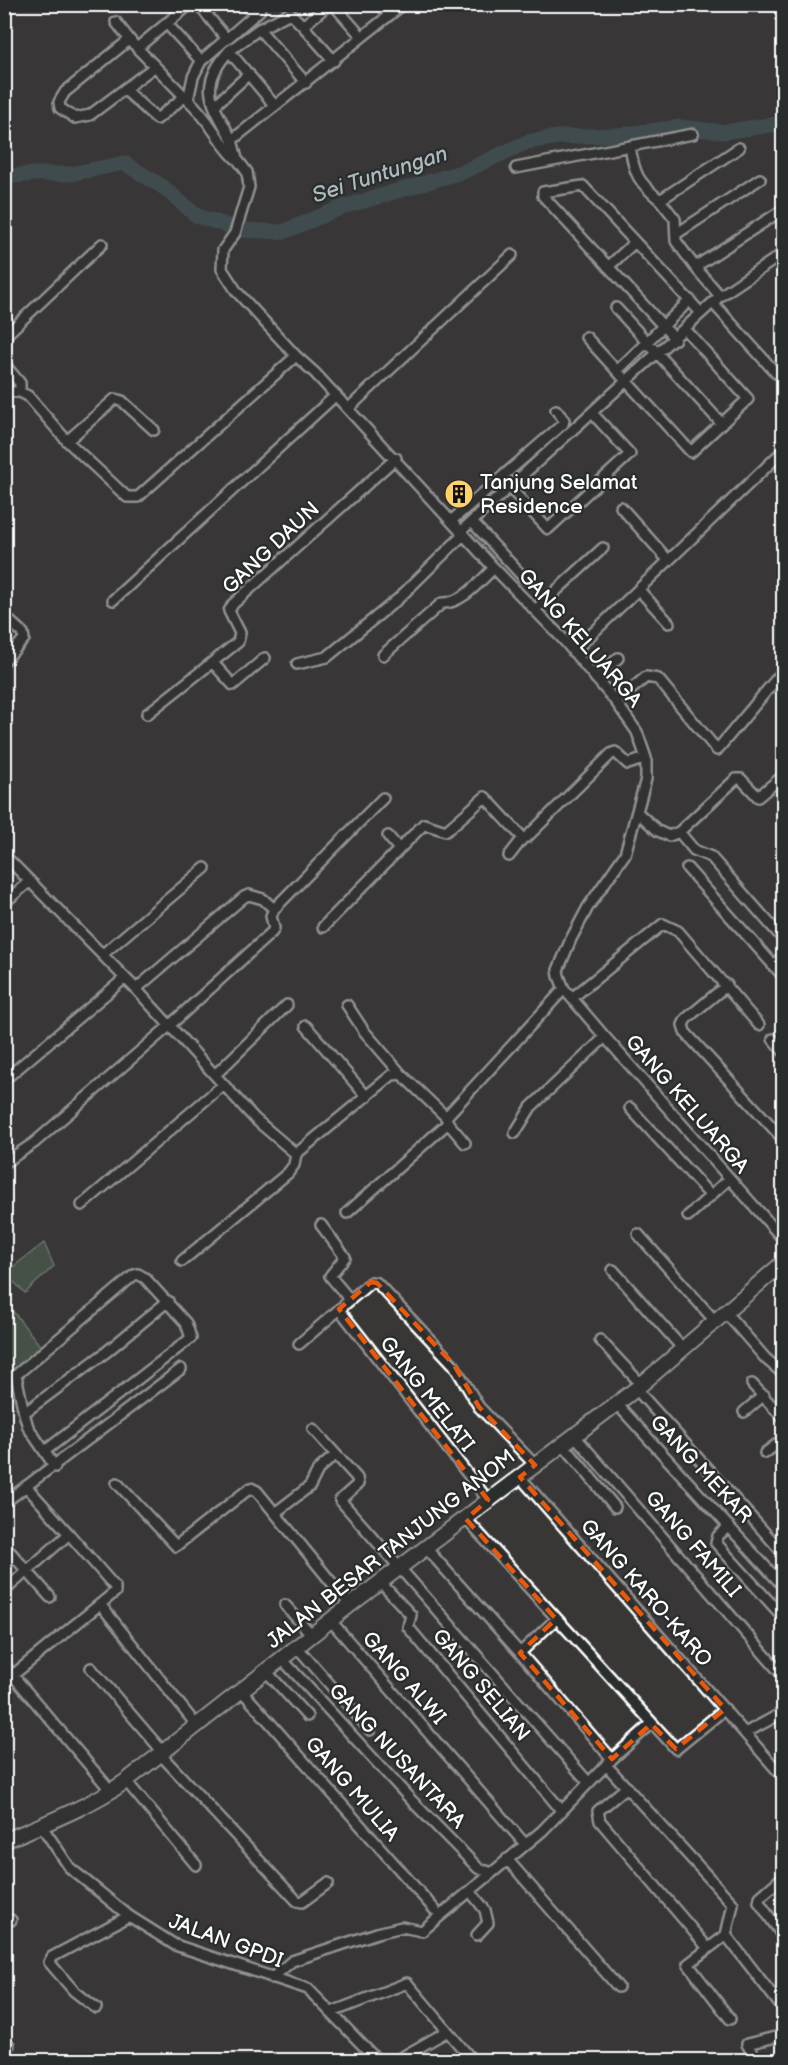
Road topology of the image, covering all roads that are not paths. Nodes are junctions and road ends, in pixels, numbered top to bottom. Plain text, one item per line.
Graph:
1 (190, 4) edge
2 (198, 4) edge
3 (244, 4) edge
4 (331, 4) edge
5 (380, 4) edge
6 (401, 6) edge
7 (389, 15) junction
8 (116, 22) dead end
9 (166, 23) junction
10 (303, 26) junction
11 (259, 29) junction
12 (226, 38) junction
13 (362, 38) junction
14 (129, 40) junction
15 (137, 48) junction
16 (229, 51) junction
17 (201, 61) junction
18 (334, 61) junction
19 (154, 67) junction
20 (249, 74) junction
21 (306, 83) junction
22 (125, 90) junction
23 (186, 98) junction
24 (213, 106) junction
25 (275, 106) junction
26 (693, 134) dead end
27 (232, 140) junction
28 (630, 146) junction
29 (739, 148) dead end
30 (237, 159) junction
31 (516, 168) dead end
32 (760, 179) dead end
33 (660, 201) junction
34 (783, 209) edge
35 (676, 234) junction
36 (635, 242) junction
37 (102, 244) dead end
38 (783, 252) edge
39 (512, 255) dead end
40 (608, 267) junction
41 (695, 267) junction
42 (717, 299) junction
43 (690, 300) junction
44 (616, 308) dead end
45 (701, 313) junction
46 (663, 326) junction
47 (685, 329) junction
48 (4, 337) edge
49 (586, 337) dead end
50 (675, 339) junction
51 (647, 342) junction
52 (658, 354) junction
53 (296, 356) junction
54 (4, 364) edge
55 (617, 371) junction
56 (776, 373) dead end
57 (627, 382) junction
58 (20, 392) junction
59 (336, 395) junction
60 (4, 398) edge
61 (349, 408) junction
62 (556, 410) dead end
63 (592, 413) junction
64 (722, 424) junction
65 (154, 430) dead end
66 (67, 441) junction
67 (783, 450) edge
68 (396, 458) junction
69 (509, 487) junction
70 (621, 507) dead end
71 (451, 521) junction
72 (472, 522) junction
73 (462, 533) junction
74 (603, 548) dead end
75 (668, 560) junction
76 (494, 568) junction
77 (524, 578) dead end
78 (640, 591) junction
79 (113, 600) dead end
80 (535, 609) junction
81 (4, 616) edge
82 (669, 623) dead end
83 (573, 652) junction
84 (383, 655) dead end
85 (265, 658) dead end
86 (618, 658) dead end
87 (4, 661) edge
88 (213, 663) junction
89 (297, 664) dead end
90 (783, 670) edge
91 (596, 679) junction
92 (616, 702) junction
93 (147, 714) dead end
94 (646, 761) junction
95 (783, 775) edge
96 (382, 798) dead end
97 (637, 812) junction
98 (679, 832) junction
99 (388, 836) dead end
100 (523, 838) junction
101 (399, 849) junction
102 (4, 855) edge
103 (509, 856) dead end
104 (205, 868) dead end
105 (687, 868) dead end
106 (30, 881) junction
107 (4, 903) edge
108 (274, 909) junction
109 (323, 927) dead end
110 (783, 940) edge
111 (103, 954) junction
112 (783, 955) edge
113 (773, 966) junction
114 (783, 977) edge
115 (125, 978) junction
116 (727, 985) junction
117 (136, 989) junction
118 (564, 989) junction
119 (572, 998) junction
120 (287, 1005) dead end
121 (347, 1005) dead end
122 (759, 1025) dead end
123 (306, 1026) dead end
124 (168, 1027) junction
125 (605, 1037) junction
126 (772, 1039) dead end
127 (783, 1052) edge
128 (401, 1074) junction
129 (10, 1075) dead end
130 (215, 1075) junction
131 (224, 1085) junction
132 (367, 1097) junction
133 (630, 1108) dead end
134 (447, 1120) junction
135 (514, 1133) dead end
136 (783, 1140) edge
137 (465, 1143) dead end
138 (296, 1154) junction
139 (4, 1162) edge
140 (729, 1179) junction
141 (711, 1196) junction
142 (82, 1205) dead end
143 (346, 1213) dead end
144 (688, 1216) dead end
145 (321, 1225) dead end
146 (638, 1234) dead end
147 (783, 1240) edge
148 (182, 1261) dead end
149 (783, 1262) edge
150 (613, 1270) dead end
151 (350, 1300) junction
152 (168, 1301) junction
153 (339, 1310) junction
154 (721, 1317) junction
155 (600, 1340) dead end
156 (299, 1344) dead end
157 (683, 1349) junction
158 (181, 1369) dead end
159 (783, 1374) edge
160 (752, 1384) dead end
161 (638, 1387) junction
162 (764, 1395) junction
163 (616, 1403) junction
164 (744, 1412) dead end
165 (24, 1413) junction
166 (783, 1419) edge
167 (312, 1429) dead end
168 (574, 1434) junction
169 (783, 1439) edge
170 (562, 1443) junction
171 (45, 1451) junction
172 (765, 1453) dead end
173 (335, 1455) junction
174 (535, 1465) junction
175 (55, 1467) junction
176 (520, 1477) junction
177 (117, 1483) dead end
178 (26, 1486) junction
179 (488, 1500) junction
180 (4, 1503) edge
181 (615, 1507) dead end
182 (275, 1513) junction
183 (466, 1519) junction
184 (729, 1526) junction
185 (69, 1534) junction
186 (4, 1545) edge
187 (426, 1548) junction
188 (783, 1554) edge
189 (399, 1569) junction
190 (28, 1571) junction
191 (381, 1583) junction
192 (783, 1587) edge
193 (4, 1591) edge
194 (50, 1597) dead end
195 (100, 1604) junction
196 (285, 1605) dead end
197 (350, 1605) junction
198 (783, 1618) edge
199 (556, 1619) junction
200 (331, 1621) junction
201 (312, 1635) junction
202 (297, 1647) junction
203 (520, 1653) junction
204 (282, 1659) junction
205 (4, 1665) edge
206 (91, 1668) dead end
207 (266, 1671) junction
208 (13, 1675) junction
209 (783, 1677) edge
210 (242, 1691) junction
211 (724, 1709) junction
212 (783, 1712) edge
213 (307, 1716) dead end
214 (651, 1724) junction
215 (197, 1726) junction
216 (370, 1730) dead end
217 (745, 1732) junction
218 (162, 1753) junction
219 (609, 1762) junction
220 (783, 1778) edge
221 (126, 1781) junction
222 (589, 1783) junction
223 (627, 1787) junction
224 (111, 1791) junction
225 (562, 1811) junction
226 (41, 1825) junction
227 (4, 1841) edge
228 (525, 1844) junction
229 (507, 1859) junction
230 (196, 1865) dead end
231 (489, 1872) junction
232 (783, 1876) edge
233 (328, 1883) dead end
234 (470, 1891) junction
235 (435, 1910) dead end
236 (129, 1916) junction
237 (477, 1935) dead end
238 (726, 1935) junction
239 (783, 1938) edge
240 (707, 1947) junction
241 (272, 1978) junction
242 (618, 1987) dead end
243 (96, 2008) dead end
244 (783, 2010) edge
245 (332, 2012) junction
246 (730, 2019) dead end
247 (446, 2032) junction
248 (783, 2035) edge
249 (377, 2061) edge
250 (397, 2061) edge
251 (472, 2061) edge
252 (756, 2061) edge

1 - 9 street
2 - 12 street
3 - 12 street
4 - 10 street
4 - 13 street
5 - 7 street
6 - 7 street
7 - 13 street
8 - 14 street
9 - 15 street
9 - 17 street
10 - 11 street
10 - 18 street
11 - 16 street
11 - 21 street
12 - 17 street
13 - 18 street
14 - 15 street
14 - 22 street
15 - 19 street
16 - 20 street
16 - 24 street
17 - 23 street
18 - 21 street
19 - 22 street
19 - 23 street
20 - 24 street
20 - 25 street
21 - 25 street
22 - 23 street
23 - 30 street
24 - 27 street, GANG KELUARGA
25 - 27 street
26 - 28 street
27 - 30 street, GANG KELUARGA
28 - 31 street
28 - 33 street
29 - 33 street
30 - 53 street, GANG KELUARGA
32 - 35 street
33 - 35 street
34 - 41 street
35 - 41 street
36 - 40 street
36 - 40 street
36 - 43 street
37 - 48 street
38 - 42 street
39 - 61 street
40 - 46 street
41 - 42 street
42 - 45 street
42 - 56 street
43 - 45 street
43 - 46 street
44 - 51 street
45 - 47 street
46 - 50 street
46 - 51 street
47 - 50 street
47 - 64 street
49 - 55 street
50 - 52 street
51 - 52 street
51 - 55 street
52 - 57 street
52 - 64 street
53 - 59 street, GANG KELUARGA
53 - 66 street
54 - 58 street
55 - 57 street
57 - 63 street
57 - 64 street
58 - 60 street
58 - 66 street
59 - 61 street, GANG KELUARGA
59 - 79 street
61 - 68 street, GANG KELUARGA
62 - 71 street
63 - 69 street
63 - 69 street
65 - 66 street
67 - 75 street
68 - 71 street, GANG KELUARGA
68 - 88 street, GANG DAUN
69 - 72 street
70 - 75 street
71 - 73 street, GANG KELUARGA
72 - 73 street
72 - 77 street
73 - 76 street, GANG KELUARGA
73 - 89 street
74 - 80 street
75 - 78 street
76 - 80 street, GANG KELUARGA
76 - 84 street
78 - 82 street
78 - 83 street
80 - 83 street, GANG KELUARGA
81 - 87 street
83 - 91 street, GANG KELUARGA
85 - 88 street
86 - 91 street
88 - 93 street, GANG DAUN
90 - 92 street
91 - 92 street, GANG KELUARGA
92 - 94 street, GANG KELUARGA
94 - 97 street, GANG KELUARGA
94 - 100 street
95 - 98 street
96 - 108 street
97 - 98 street
97 - 118 street, GANG KELUARGA
98 - 110 street
99 - 101 street
100 - 101 street
100 - 103 street
101 - 109 street
102 - 106 street
104 - 111 street
105 - 113 street
106 - 107 street
106 - 111 street
108 - 117 street
108 - 124 street
111 - 115 street
112 - 113 street
113 - 114 street
115 - 117 street
115 - 129 street
116 - 119 street
116 - 122 street
116 - 136 street
117 - 124 street
118 - 119 street, GANG KELUARGA
118 - 134 street
119 - 125 street, GANG KELUARGA
120 - 130 street
121 - 128 street
123 - 132 street
124 - 130 street
124 - 139 street
125 - 135 street
125 - 140 street, GANG KELUARGA
126 - 127 street
128 - 132 street
128 - 134 street
130 - 131 street
131 - 138 street
131 - 142 street
132 - 138 street
133 - 141 street
134 - 137 street
134 - 143 street
138 - 148 street
140 - 141 street
140 - 147 street, GANG KELUARGA
141 - 144 street
145 - 151 street
146 - 154 street
149 - 154 main road, JALAN BESAR TANJUNG ANOM
150 - 157 street
151 - 153 street
151 - 174 street
152 - 165 street
152 - 165 street
152 - 171 street
153 - 156 street
153 - 179 street, GANG MELATI
154 - 157 main road, JALAN BESAR TANJUNG ANOM
154 - 159 street
155 - 161 street
157 - 161 main road, JALAN BESAR TANJUNG ANOM
158 - 175 street
160 - 162 street
161 - 163 main road, JALAN BESAR TANJUNG ANOM
161 - 188 street
162 - 164 street
162 - 166 street
163 - 168 main road, JALAN BESAR TANJUNG ANOM
163 - 184 street, GANG MEKAR
165 - 171 street
167 - 173 street
168 - 170 main road, JALAN BESAR TANJUNG ANOM
168 - 209 street, GANG FAMILI
169 - 172 street
170 - 174 main road, JALAN BESAR TANJUNG ANOM
170 - 181 street
171 - 175 street
173 - 182 street
173 - 189 street
174 - 176 main road, JALAN BESAR TANJUNG ANOM
175 - 178 street
176 - 179 main road, JALAN BESAR TANJUNG ANOM
176 - 211 street, GANG KARO-KARO
177 - 182 street
178 - 180 street
178 - 185 street
179 - 183 main road, JALAN BESAR TANJUNG ANOM
182 - 197 street
183 - 187 main road, JALAN BESAR TANJUNG ANOM
183 - 199 street
184 - 192 street, GANG MEKAR
184 - 198 street
185 - 190 street
185 - 195 street
186 - 190 street
187 - 189 main road, JALAN BESAR TANJUNG ANOM
187 - 203 street
189 - 191 main road, JALAN BESAR TANJUNG ANOM
189 - 222 street
190 - 193 street
190 - 194 street
191 - 197 main road, JALAN BESAR TANJUNG ANOM
191 - 225 street, GANG SELIAN
195 - 208 street
195 - 215 street
196 - 201 street
197 - 200 main road, JALAN BESAR TANJUNG ANOM
199 - 203 street
199 - 214 street
200 - 201 main road, JALAN BESAR TANJUNG ANOM
200 - 228 street, GANG ALWI
201 - 202 main road, JALAN BESAR TANJUNG ANOM
202 - 204 main road, JALAN BESAR TANJUNG ANOM
202 - 216 street
203 - 219 street
204 - 207 main road, JALAN BESAR TANJUNG ANOM
204 - 231 street, GANG NUSANTARA
205 - 208 street
206 - 218 street
207 - 210 main road, JALAN BESAR TANJUNG ANOM
207 - 213 street
208 - 224 street
210 - 215 main road, JALAN BESAR TANJUNG ANOM
210 - 235 street, GANG MULIA
211 - 214 street
211 - 217 street, GANG KARO-KARO
212 - 217 street
214 - 219 street
215 - 218 main road, JALAN BESAR TANJUNG ANOM
217 - 220 street, GANG KARO-KARO
218 - 221 main road, JALAN BESAR TANJUNG ANOM
218 - 233 street
219 - 222 street
219 - 223 street
221 - 224 main road, JALAN BESAR TANJUNG ANOM
221 - 230 street
222 - 225 street
223 - 238 street
223 - 240 street
224 - 226 main road, JALAN BESAR TANJUNG ANOM
225 - 228 street
226 - 227 main road, JALAN BESAR TANJUNG ANOM
226 - 236 street, JALAN GPDI
228 - 229 street
229 - 231 street
229 - 242 street
231 - 234 street
232 - 239 street
234 - 237 street
234 - 241 street
236 - 241 street, JALAN GPDI
236 - 243 street
238 - 240 street
238 - 244 street
240 - 246 street
241 - 245 street, JALAN GPDI
245 - 247 street
245 - 249 street, JALAN GPDI
247 - 250 street
247 - 251 street
248 - 252 street

